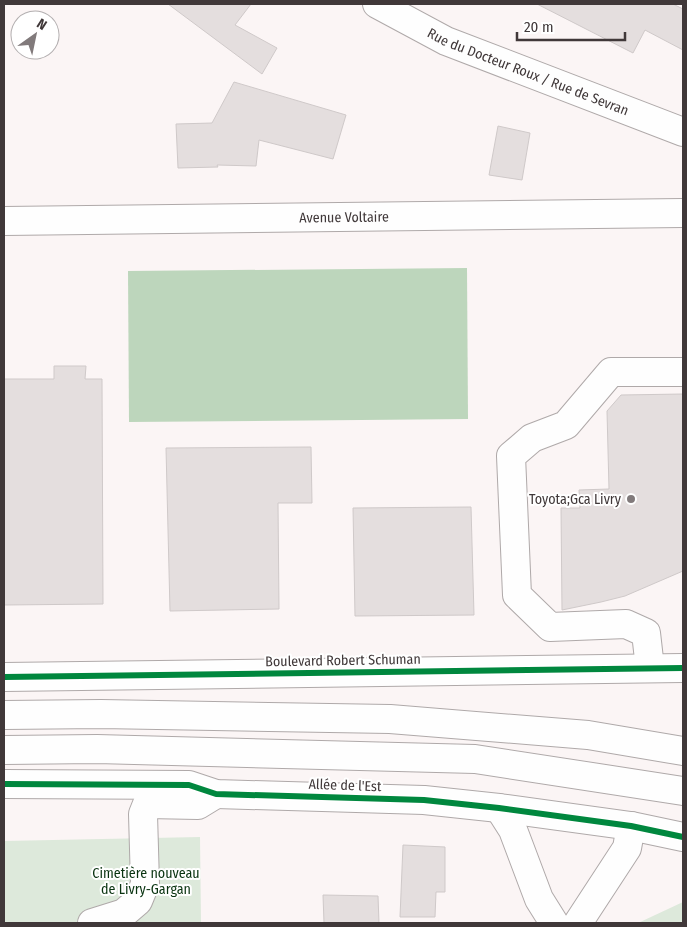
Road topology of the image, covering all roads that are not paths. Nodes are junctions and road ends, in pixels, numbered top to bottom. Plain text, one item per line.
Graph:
1 (377, 4) edge
2 (683, 132) edge
3 (683, 213) edge
4 (4, 221) edge
5 (683, 372) edge
6 (650, 668) junction
7 (683, 668) edge
8 (4, 677) edge
9 (4, 715) edge
10 (4, 750) edge
11 (683, 752) edge
12 (4, 784) edge
13 (683, 791) edge
14 (216, 794) junction
15 (499, 808) junction
16 (632, 826) junction
17 (683, 837) edge
18 (92, 923) edge
19 (554, 923) edge
20 (578, 923) edge

1 - 2 main road, Rue du Docteur Roux / Rue de Sevran
3 - 4 main road, Avenue Voltaire
5 - 6 main road
6 - 7 main road, Boulevard Robert Schuman
6 - 8 main road, Boulevard Robert Schuman
9 - 11 main road
10 - 13 main road
12 - 14 main road, Allée de l'Est
14 - 15 main road, Allée de l'Est
14 - 18 main road
15 - 16 main road, Allée de l'Est
15 - 19 main road
16 - 17 main road, Allée de l'Est
16 - 20 main road

